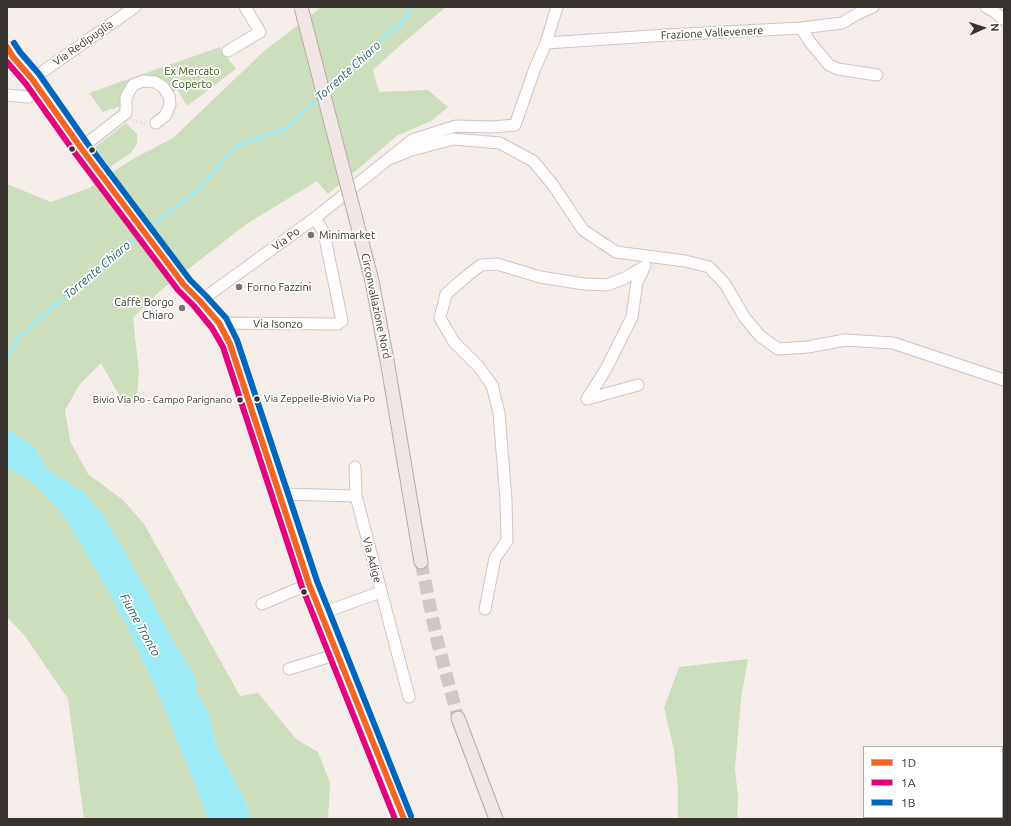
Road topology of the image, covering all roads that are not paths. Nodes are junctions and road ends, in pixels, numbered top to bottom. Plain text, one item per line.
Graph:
1 (135, 7) edge
2 (245, 7) edge
3 (301, 7) edge
4 (557, 7) edge
5 (873, 7) edge
6 (987, 7) edge
7 (1004, 20) edge
8 (801, 28) junction
9 (546, 43) junction
10 (7, 47) edge
11 (231, 49) road end
12 (877, 75) dead end
13 (32, 79) junction
14 (39, 90) junction
15 (7, 95) edge
16 (156, 123) road end
17 (81, 148) junction
18 (389, 159) junction
19 (315, 218) junction
20 (663, 259) junction
21 (645, 266) junction
22 (200, 301) junction
23 (219, 323) junction
24 (1004, 380) edge
25 (638, 385) dead end
26 (355, 467) dead end
27 (279, 494) junction
28 (356, 496) junction
29 (421, 562) tunnel mouth
30 (309, 584) junction
31 (381, 592) junction
32 (262, 604) dead end
33 (485, 609) dead end
34 (322, 613) junction
35 (338, 654) junction
36 (289, 669) dead end
37 (409, 697) dead end
38 (458, 718) tunnel mouth
39 (404, 819) edge
40 (496, 819) edge

1 - 13 street, Via Redipuglia
2 - 11 street
3 - 29 main road, Circonvallazione Nord, bridge
4 - 9 street
5 - 8 street, Frazione Vallevenere
6 - 7 street
8 - 9 street, Frazione Vallevenere
8 - 12 street
9 - 18 street
10 - 13 street
13 - 14 street
14 - 15 street
14 - 17 street
16 - 17 street
17 - 22 street
18 - 19 street, Via Po
18 - 20 street
19 - 22 street, Via Po
19 - 23 street, Via Isonzo
20 - 21 street
20 - 24 street
21 - 25 street
21 - 33 street
22 - 23 street
23 - 27 street
26 - 28 street, Via Adige
27 - 28 street
27 - 30 street
28 - 31 street, Via Adige
30 - 32 street
30 - 34 street
31 - 34 street
31 - 37 street, Via Adige
34 - 35 street
35 - 36 street
35 - 39 street
38 - 40 main road

